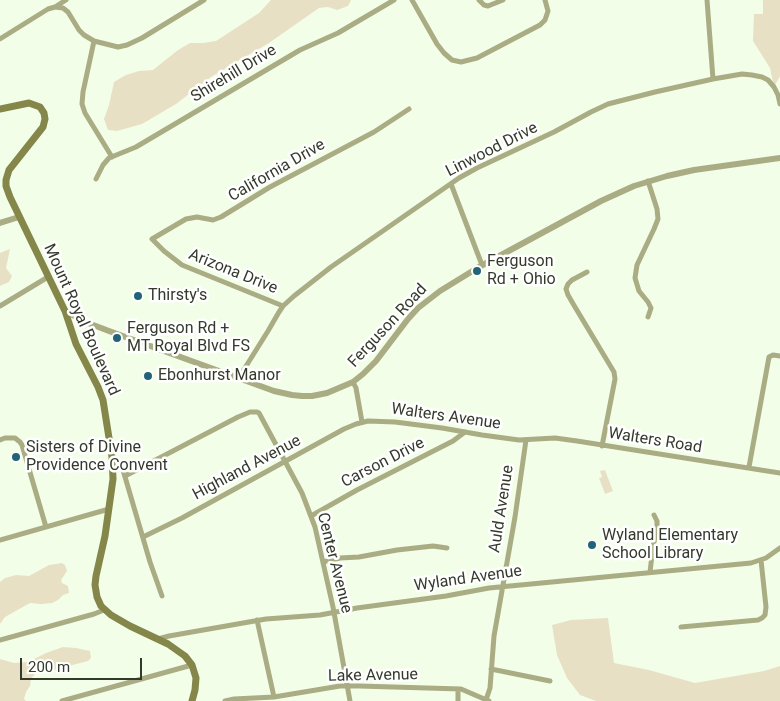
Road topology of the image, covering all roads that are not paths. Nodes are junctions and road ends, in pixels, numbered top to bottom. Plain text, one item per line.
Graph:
1 (66, 0) edge
2 (191, 0) edge
3 (204, 0) edge
4 (394, 0) edge
5 (412, 0) edge
6 (479, 0) edge
7 (503, 0) edge
8 (545, 0) edge
9 (707, 0) edge
10 (194, 6) junction
11 (55, 7) junction
12 (0, 39) edge
13 (94, 41) junction
14 (712, 79) junction
15 (780, 104) edge
16 (0, 109) edge
17 (409, 109) dead end
18 (112, 157) junction
19 (780, 158) edge
20 (96, 179) dead end
21 (648, 181) junction
22 (3, 182) edge
23 (451, 184) junction
24 (19, 217) junction
25 (0, 223) edge
26 (152, 239) joint
27 (482, 265) junction
28 (587, 272) dead end
29 (48, 277) junction
30 (0, 306) edge
31 (283, 306) junction
32 (65, 311) junction
33 (648, 317) dead end
34 (780, 356) edge
35 (238, 379) junction
36 (353, 382) junction
37 (362, 422) junction
38 (465, 432) junction
39 (0, 440) edge
40 (526, 440) junction
41 (602, 446) junction
42 (112, 457) junction
43 (284, 462) junction
44 (749, 467) junction
45 (780, 472) edge
46 (125, 476) junction
47 (110, 509) junction
48 (654, 515) dead end
49 (311, 516) junction
50 (46, 527) junction
51 (143, 537) junction
52 (0, 540) edge
53 (447, 548) dead end
54 (780, 548) edge
55 (761, 560) junction
56 (324, 562) junction
57 (650, 572) junction
58 (502, 586) junction
59 (162, 596) dead end
60 (104, 610) junction
61 (334, 612) junction
62 (257, 620) junction
63 (681, 627) dead end
64 (158, 639) junction
65 (0, 640) edge
66 (192, 665) junction
67 (491, 669) junction
68 (550, 680) dead end
69 (348, 686) junction
70 (458, 689) junction
71 (274, 697) junction
72 (488, 700) edge
73 (62, 701) edge
74 (192, 701) edge
75 (226, 701) edge
76 (350, 701) edge
77 (458, 701) edge

1 - 11 street
2 - 10 street
3 - 10 street
4 - 18 street, Shirehill Drive
5 - 8 street
6 - 7 street
9 - 14 street
10 - 13 street
11 - 12 street
11 - 13 street
13 - 18 street
14 - 15 street, Linwood Drive
14 - 23 street, Linwood Drive
16 - 22 main road, Mount Royal Boulevard
17 - 26 street, California Drive
18 - 20 street
19 - 21 street, Ferguson Road
21 - 27 street, Ferguson Road
21 - 33 street
22 - 24 main road, Mount Royal Boulevard
23 - 27 street
23 - 31 street, Linwood Drive
24 - 25 street
24 - 29 main road, Mount Royal Boulevard
26 - 31 street, Arizona Drive
27 - 36 street, Ferguson Road
28 - 41 street
29 - 30 street
29 - 32 main road, Mount Royal Boulevard
31 - 35 street, Linwood Drive
32 - 35 street, Ferguson Road
32 - 42 main road, Mount Royal Boulevard
34 - 44 street
35 - 36 street, Ferguson Road
36 - 37 street
37 - 38 street, Walters Avenue
37 - 43 street, Highland Avenue
38 - 40 street, Walters Avenue
38 - 49 street, Carson Drive
39 - 50 street
40 - 41 street, Walters Road
40 - 58 street, Auld Avenue
41 - 44 street, Walters Road
42 - 46 street
42 - 47 main road, Mount Royal Boulevard
43 - 46 street, Center Avenue
43 - 49 street, Center Avenue
43 - 51 street, Highland Avenue
44 - 45 street, Walters Road
46 - 51 street
47 - 50 street
47 - 60 main road, Mount Royal Boulevard
48 - 57 street
49 - 56 street, Center Avenue
50 - 52 street
51 - 59 street
53 - 56 street
54 - 55 street, Wyland Avenue
55 - 57 street, Wyland Avenue
55 - 63 street
56 - 61 street, Center Avenue
57 - 58 street, Wyland Avenue
58 - 61 street, Wyland Avenue
58 - 67 street, Auld Avenue
60 - 64 main road
60 - 65 street
61 - 62 street, Wyland Avenue
61 - 69 street, Center Avenue
62 - 64 street, Wyland Avenue
62 - 71 street
64 - 66 main road
66 - 73 street
66 - 74 main road
67 - 68 street
67 - 72 street, Auld Avenue
69 - 70 street, Lake Avenue
69 - 71 street, Lake Avenue
69 - 76 street, Center Avenue
70 - 72 street, Lake Avenue
70 - 77 street
71 - 75 street, Lake Avenue

